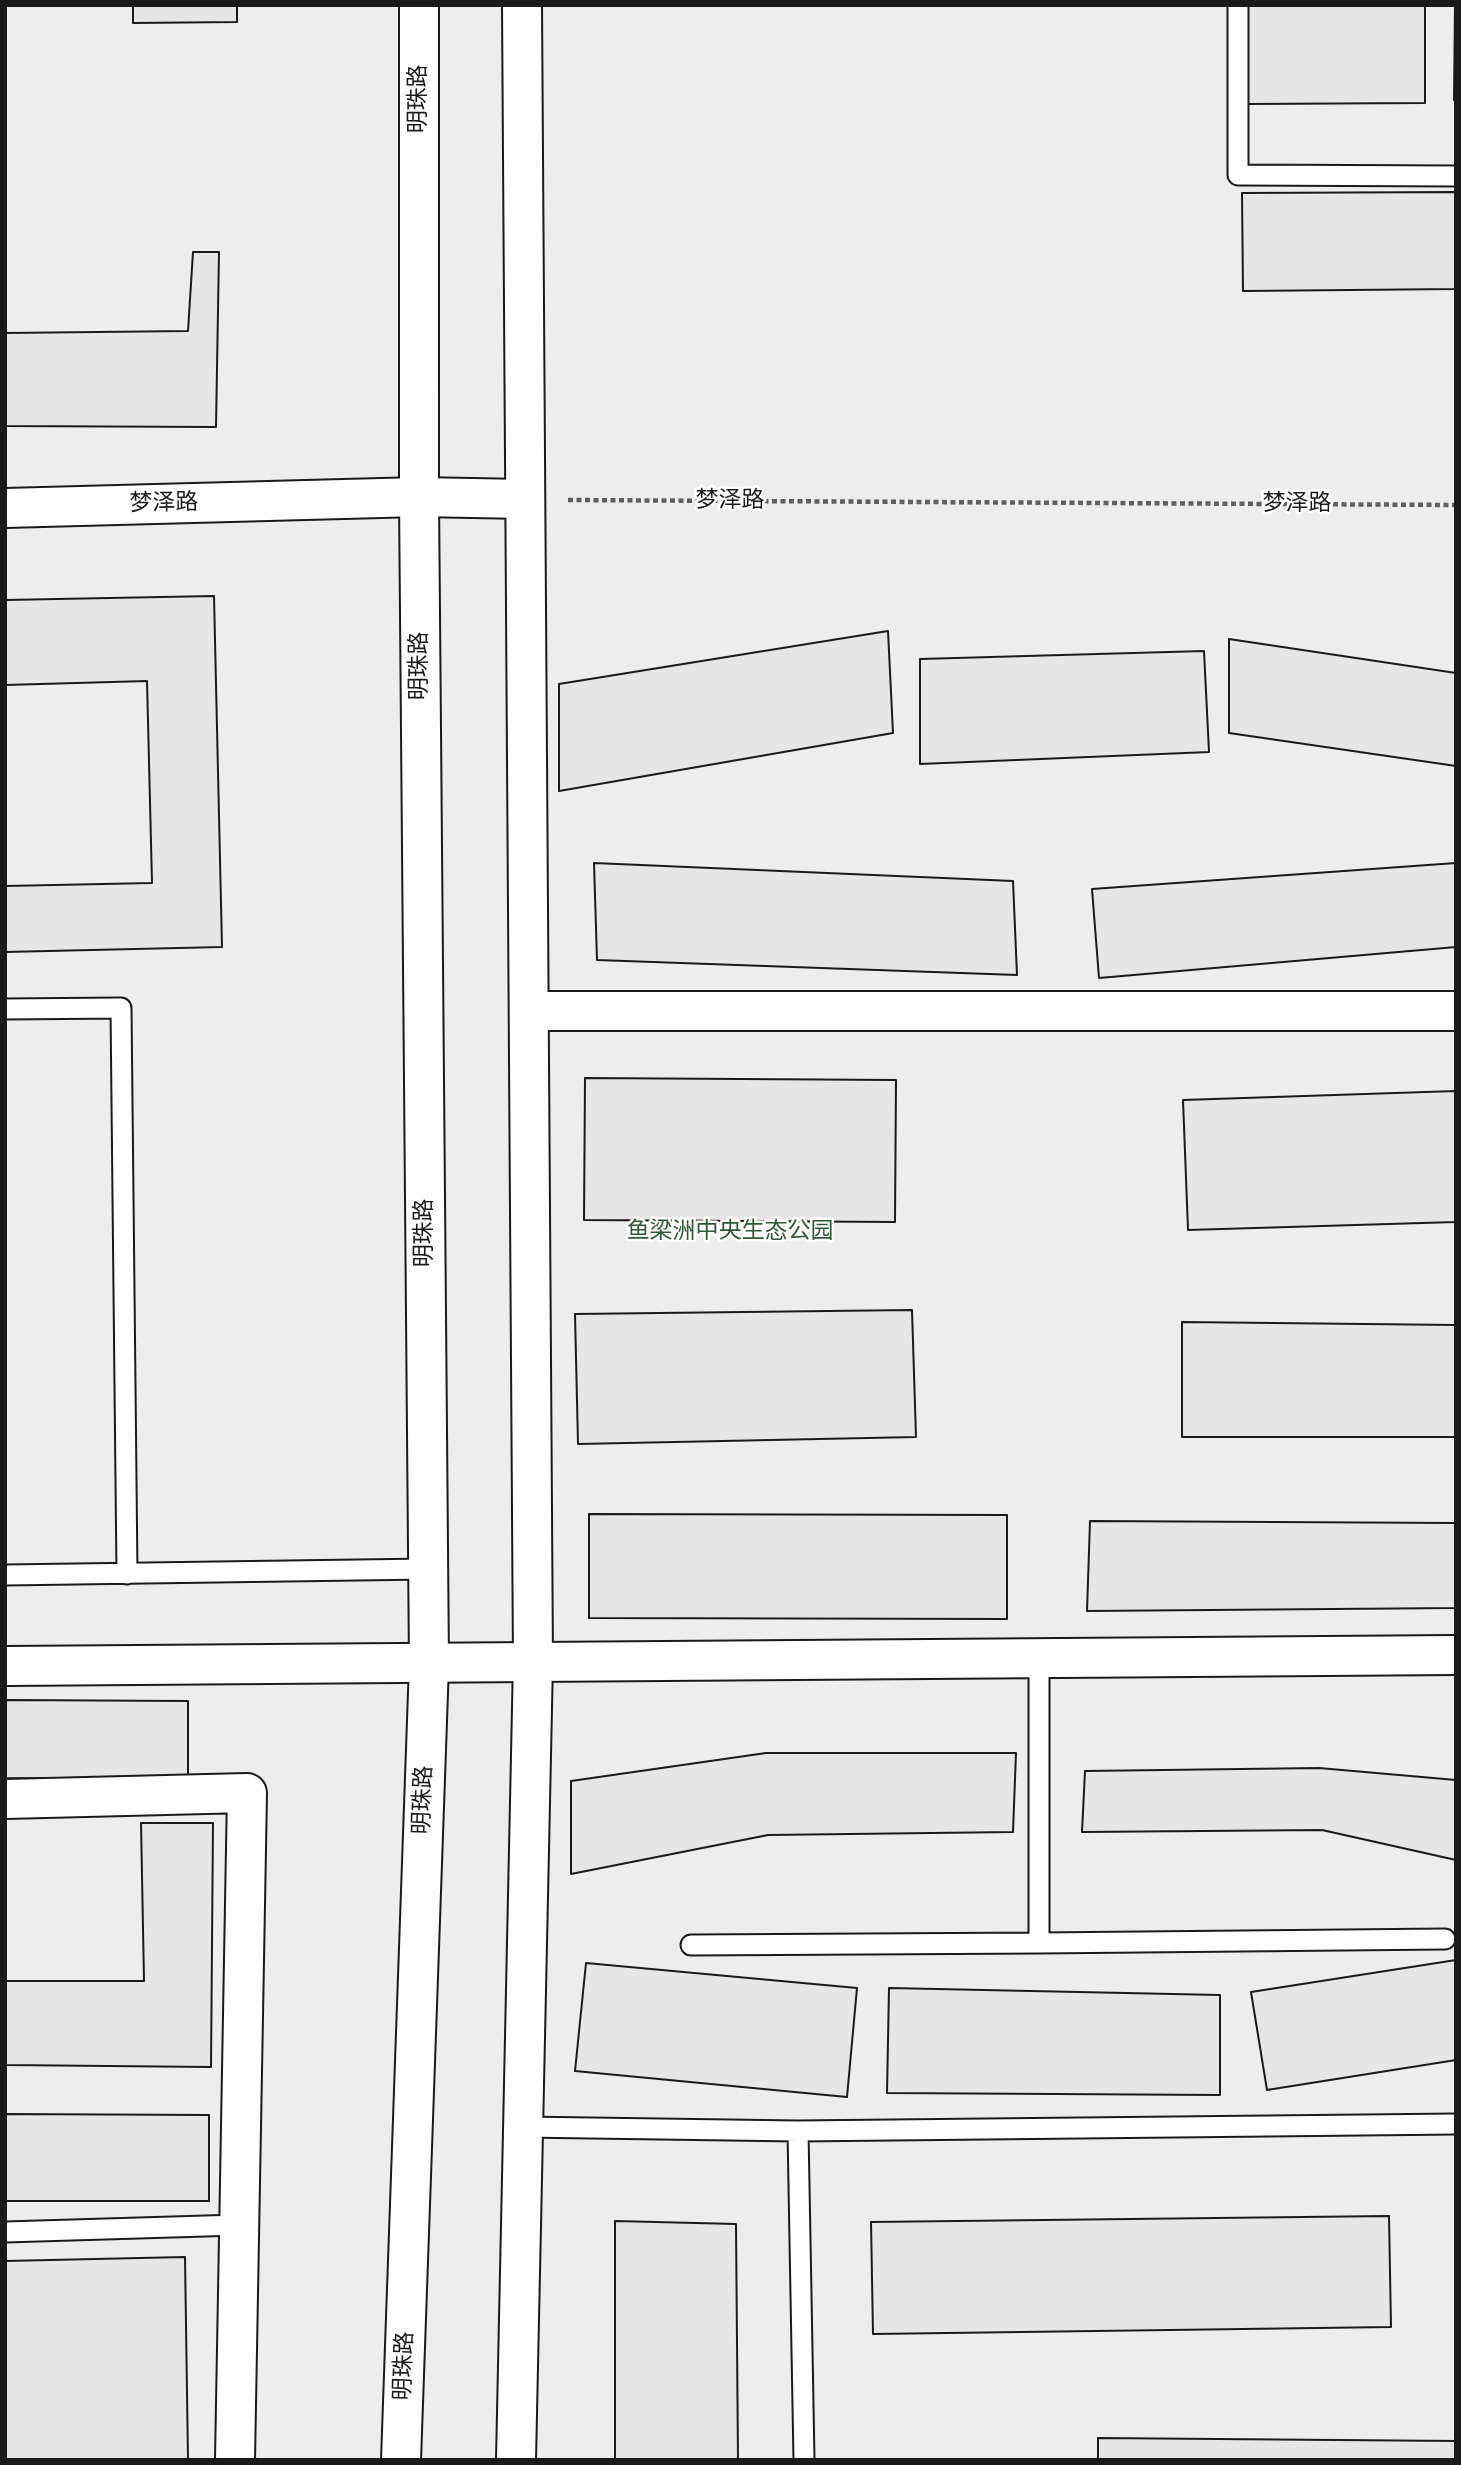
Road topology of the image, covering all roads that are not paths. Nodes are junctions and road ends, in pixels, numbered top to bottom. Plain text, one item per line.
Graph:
1 (419, 5) edge
2 (522, 5) edge
3 (1238, 5) edge
4 (1456, 176) edge
5 (419, 497) junction
6 (525, 499) junction
7 (5, 508) edge
8 (5, 1009) edge
9 (528, 1011) junction
10 (1456, 1011) edge
11 (428, 1569) junction
12 (127, 1574) junction
13 (5, 1575) edge
14 (1456, 1655) edge
15 (1039, 1658) junction
16 (533, 1661) junction
17 (429, 1664) junction
18 (5, 1666) edge
19 (5, 1799) edge
20 (1445, 1939) dead end
21 (1039, 1943) junction
22 (691, 1945) dead end
23 (1456, 2124) edge
24 (522, 2127) junction
25 (798, 2131) junction
26 (239, 2225) junction
27 (5, 2231) edge
28 (235, 2460) edge
29 (401, 2460) edge
30 (516, 2460) edge
31 (804, 2460) edge

1 - 5 street, 明珠路
2 - 6 street
3 - 4 lane
5 - 6 street, 梦泽路
5 - 7 street, 梦泽路
5 - 11 street, 明珠路
6 - 9 street
8 - 12 lane
9 - 10 street
9 - 16 street
11 - 12 lane
11 - 17 street, 明珠路
12 - 13 lane
14 - 15 street
15 - 16 street
15 - 21 lane
16 - 17 street
16 - 24 street
17 - 18 street
17 - 29 street, 明珠路
19 - 26 street
20 - 21 lane
21 - 22 lane
23 - 25 lane
24 - 25 lane
24 - 30 street
25 - 31 lane
26 - 27 lane
26 - 28 street

